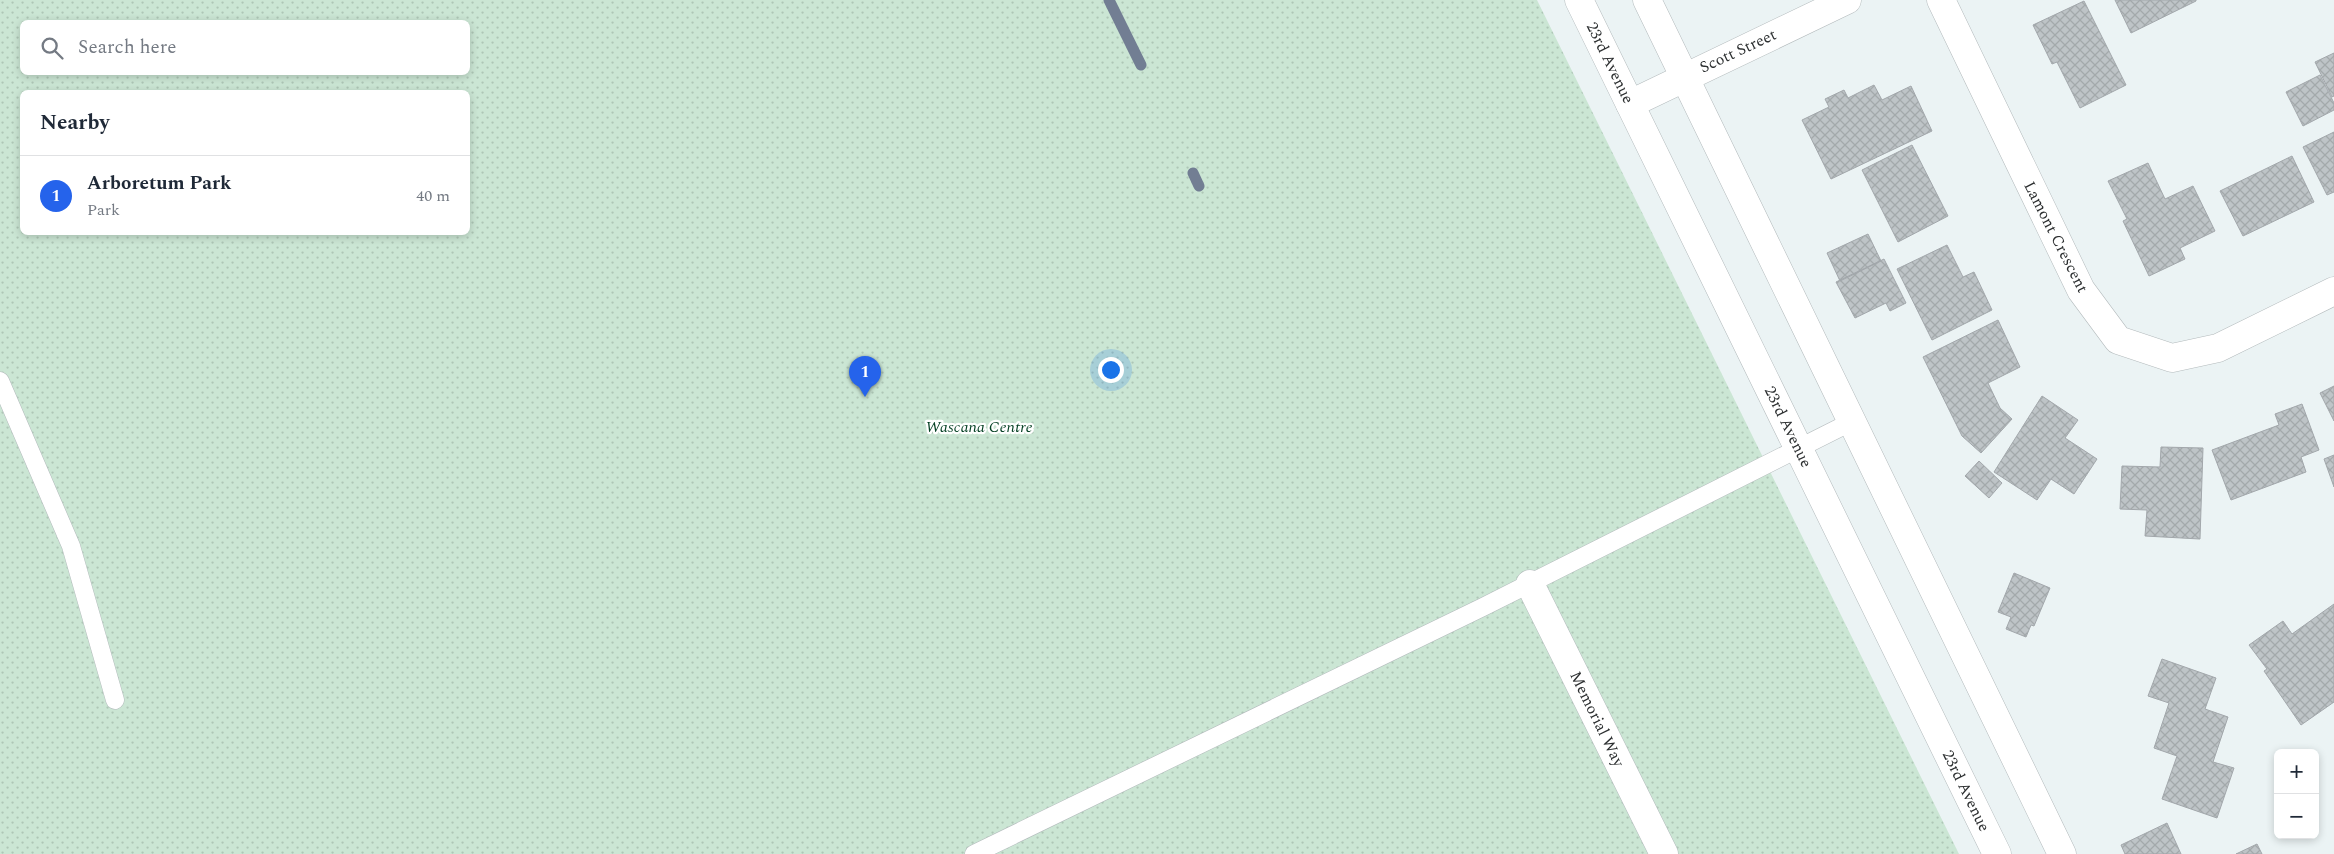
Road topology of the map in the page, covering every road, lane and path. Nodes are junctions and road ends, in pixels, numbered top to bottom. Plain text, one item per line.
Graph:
1 (1580, 0) edge
2 (1646, 0) edge
3 (1847, 0) edge
4 (1941, 0) edge
5 (1684, 77) junction
6 (1630, 104) junction
7 (2334, 291) edge
8 (0, 381) edge
9 (1851, 422) junction
10 (1798, 447) junction
11 (1530, 584) junction
12 (115, 700) dead end
13 (974, 854) edge
14 (1664, 854) edge
15 (1997, 854) edge
16 (2062, 854) edge

1 - 6 main road, 23rd Avenue
2 - 5 main road
3 - 5 main road, Scott Street
4 - 7 main road, Lamont Crescent
5 - 6 main road, Scott Street
5 - 9 main road
6 - 10 main road, 23rd Avenue
8 - 12 lane
9 - 10 lane
9 - 16 main road
10 - 11 lane
10 - 15 main road, 23rd Avenue
11 - 13 lane
11 - 14 main road, Memorial Way

